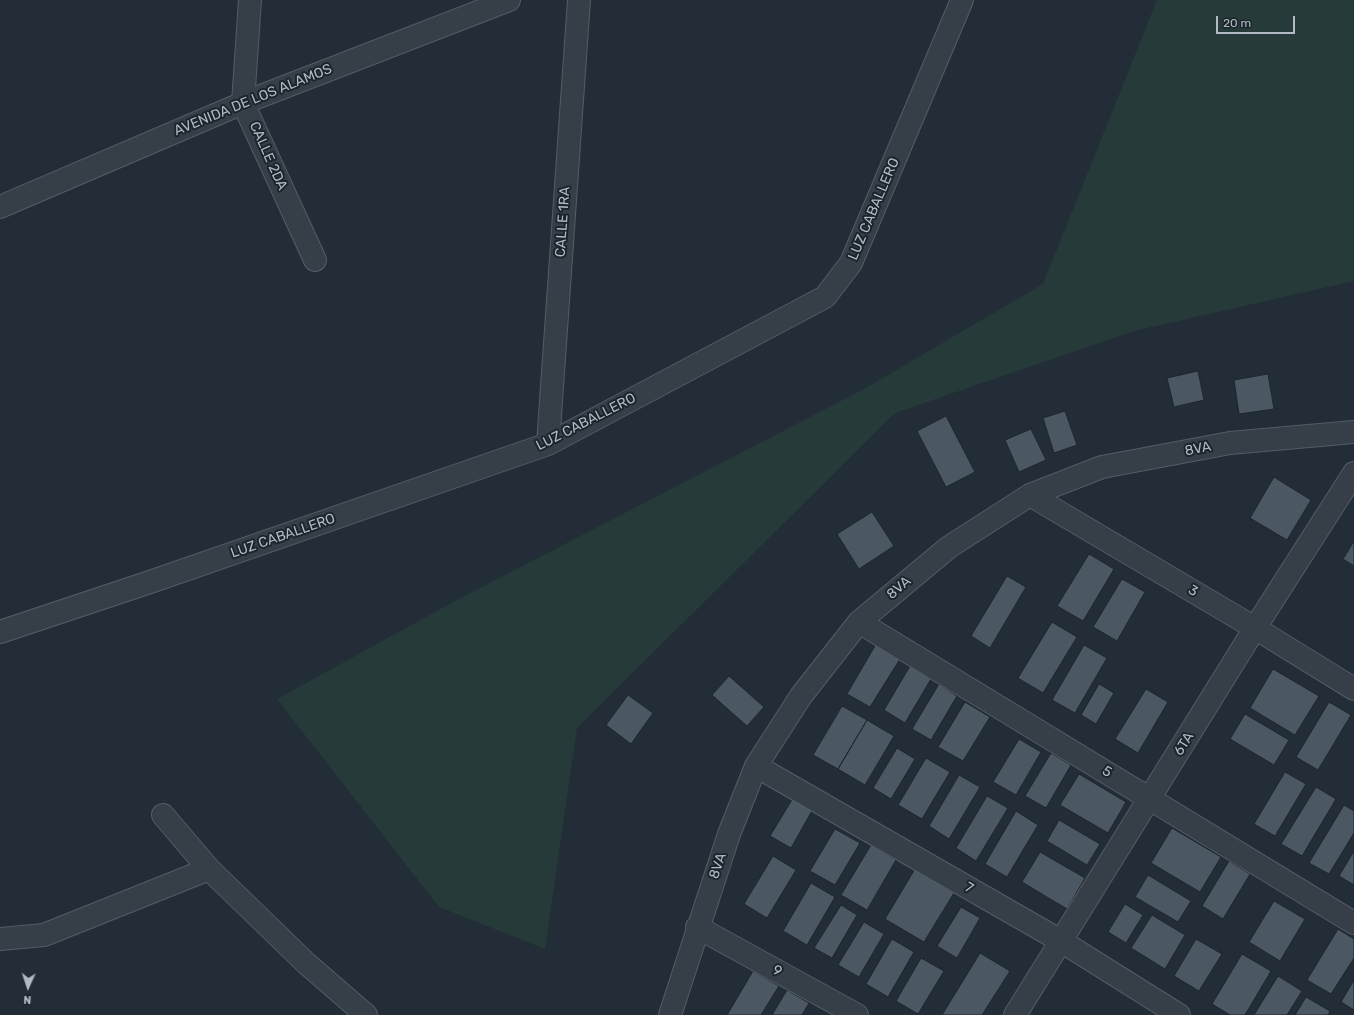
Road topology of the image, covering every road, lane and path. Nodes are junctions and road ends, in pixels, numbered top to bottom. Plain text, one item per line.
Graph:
1 (250, 0) edge
2 (509, 0) edge
3 (579, 0) edge
4 (962, 0) edge
5 (243, 102) junction
6 (0, 208) edge
7 (315, 260) dead end
8 (1354, 432) edge
9 (548, 444) junction
10 (1354, 473) edge
11 (1030, 495) junction
12 (859, 622) junction
13 (1255, 628) junction
14 (0, 632) edge
15 (1354, 689) edge
16 (756, 766) junction
17 (1150, 798) junction
18 (163, 815) dead end
19 (209, 869) junction
20 (1354, 923) edge
21 (697, 927) junction
22 (0, 939) edge
23 (1061, 941) junction
24 (366, 1015) edge
25 (670, 1015) edge
26 (857, 1015) edge
27 (1015, 1015) edge
28 (1179, 1015) edge

1 - 5 street, CALLE 2DA
2 - 5 street, AVENIDA DE LOS ALAMOS
3 - 9 street, CALLE 1RA
4 - 9 street, LUZ CABALLERO
5 - 6 street, AVENIDA DE LOS ALAMOS
5 - 7 street, CALLE 2DA
8 - 11 street, 8VA
9 - 14 street, LUZ CABALLERO
10 - 13 street, 6TA
11 - 12 street, 8VA
11 - 13 street, 3
12 - 16 street, 8VA
12 - 17 street, 5
13 - 15 street, 3
13 - 17 street, 6TA
16 - 21 street, 8VA
16 - 23 street, 7
17 - 20 street, 5
17 - 23 street, 6TA
18 - 19 street
19 - 22 street
19 - 24 street
21 - 25 street, 8VA
21 - 26 street, 9
23 - 27 street, 6TA
23 - 28 street, 7

